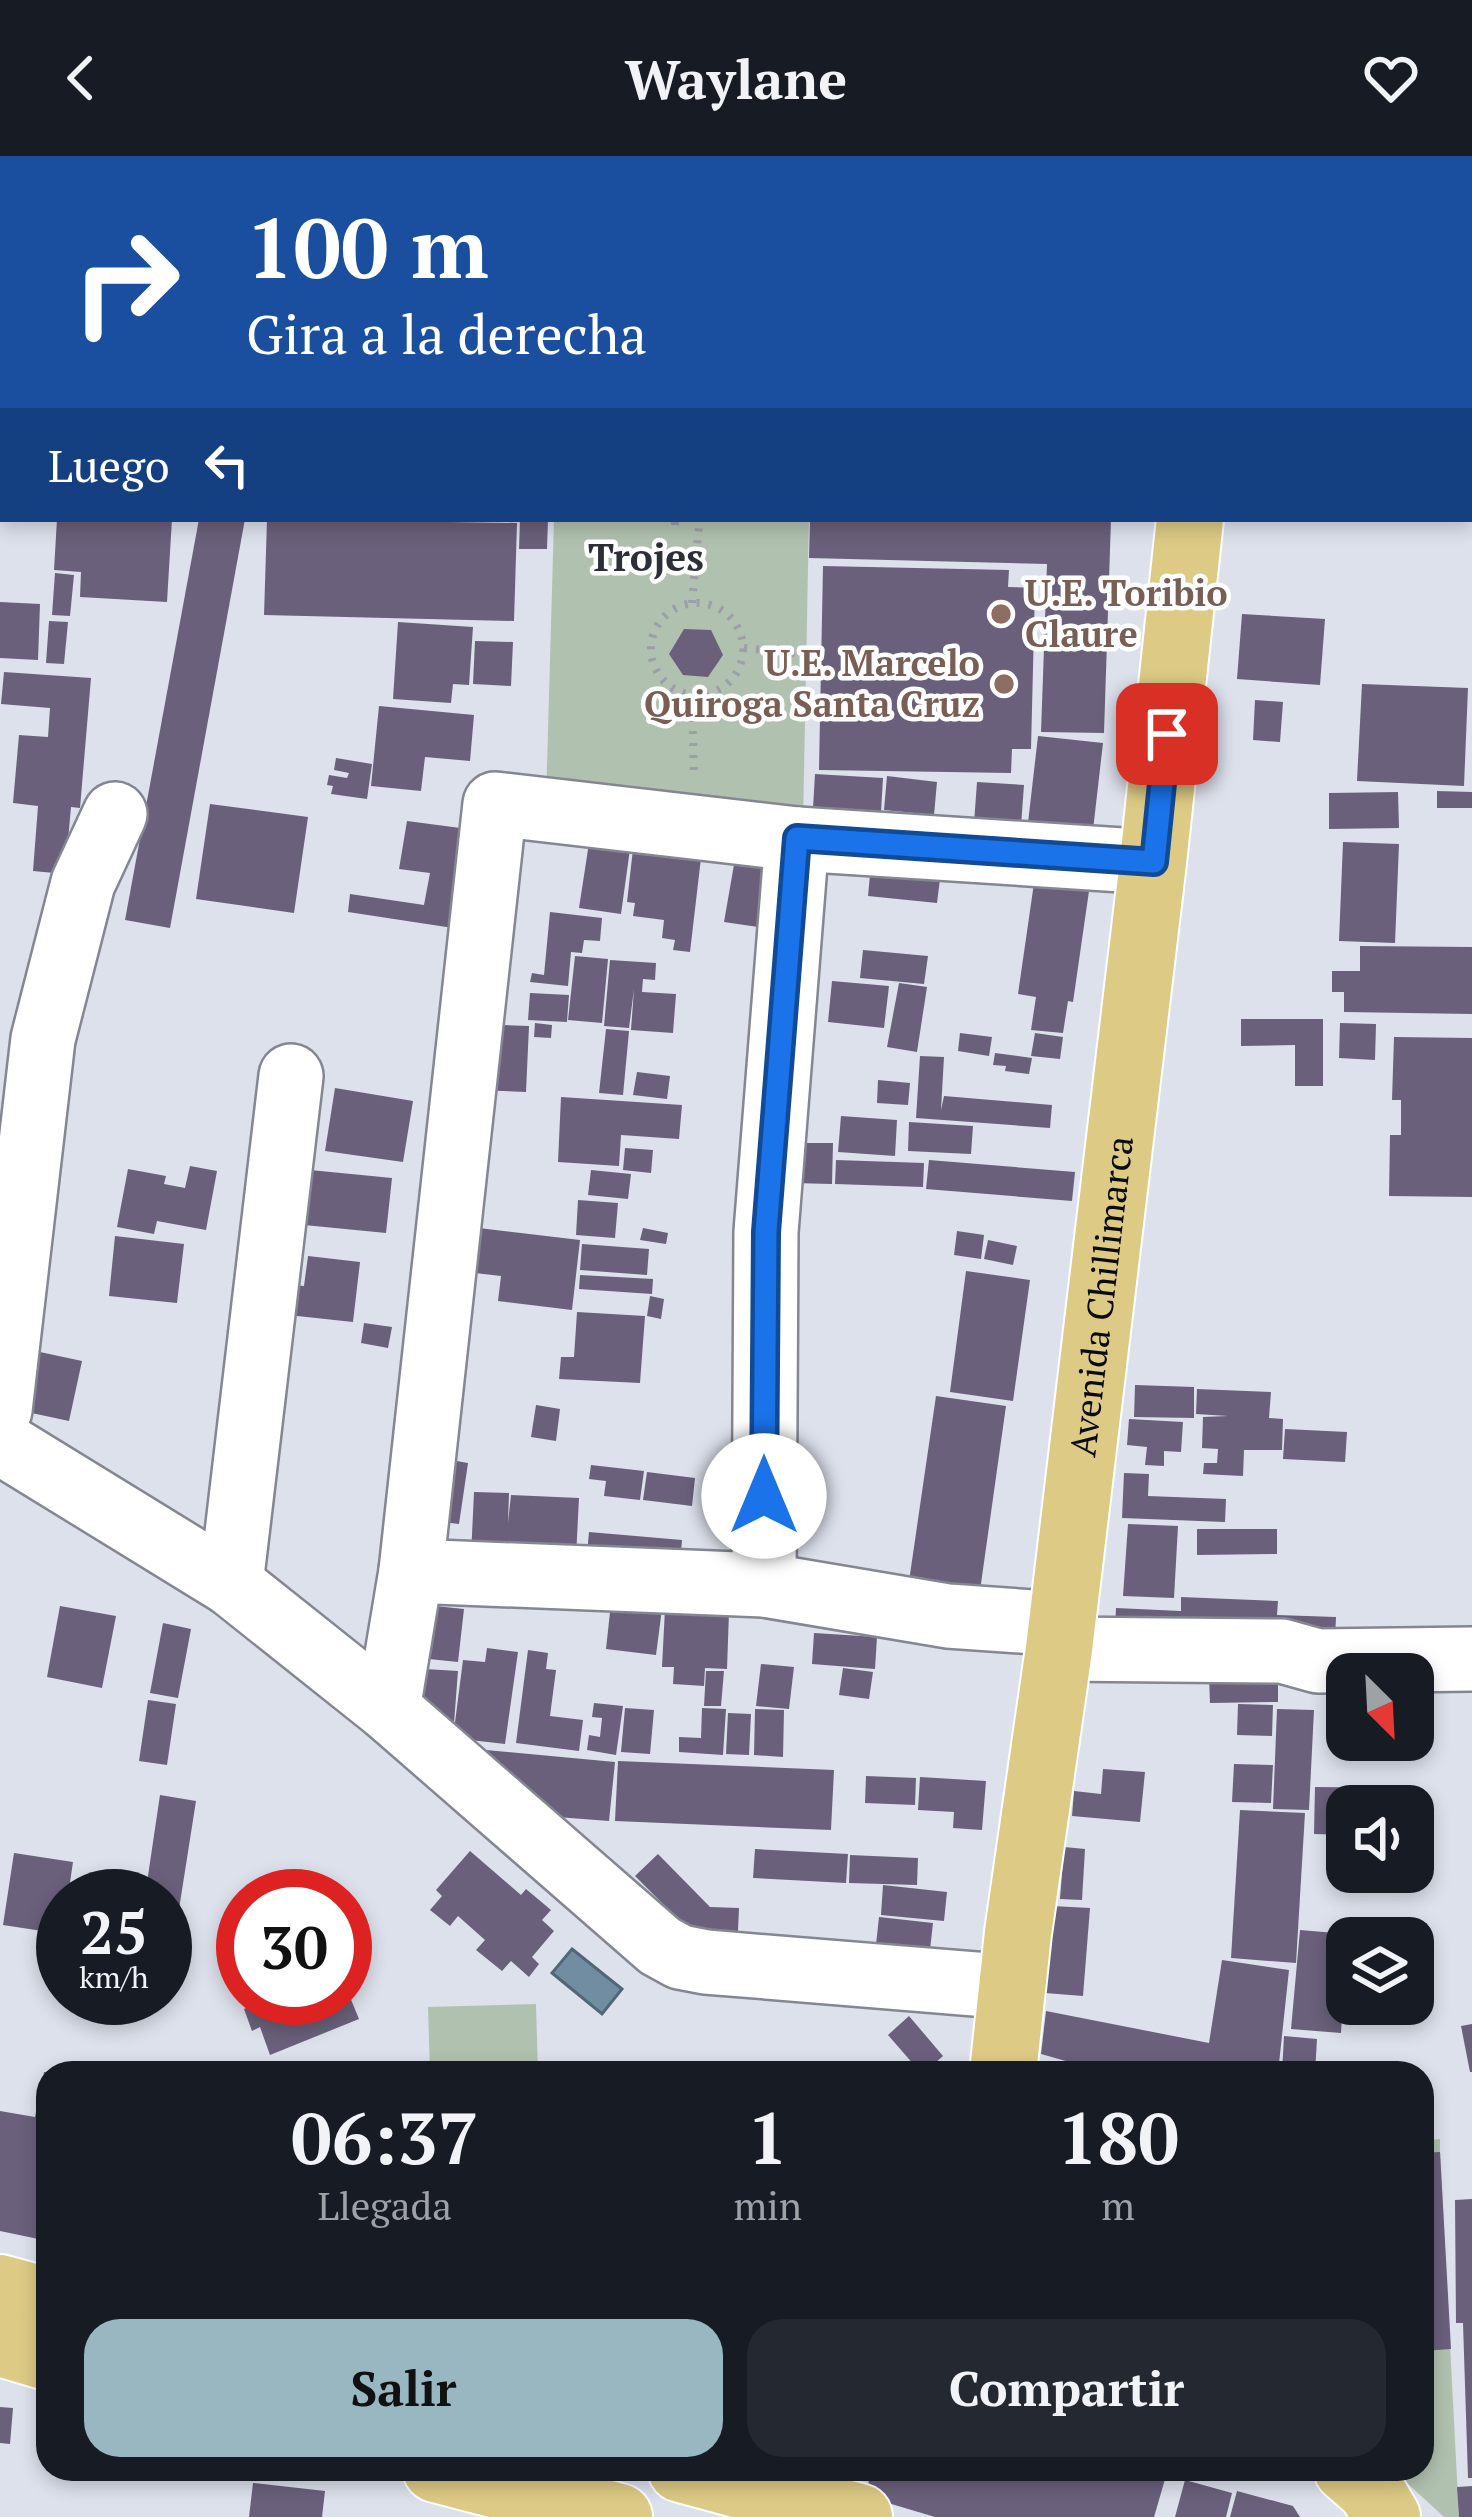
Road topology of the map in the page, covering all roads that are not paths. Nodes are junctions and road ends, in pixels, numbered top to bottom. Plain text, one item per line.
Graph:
1 (1190, 522) edge
2 (115, 814) dead end
3 (797, 838) junction
4 (1154, 862) junction
5 (291, 1076) dead end
6 (0, 1410) edge
7 (0, 1442) edge
8 (411, 1570) junction
9 (231, 1584) junction
10 (764, 1585) junction
11 (1061, 1636) junction
12 (1472, 1660) edge
13 (388, 1709) junction
14 (1012, 1987) junction
15 (1004, 2061) edge
16 (0, 2288) edge
17 (36, 2298) edge
18 (0, 2343) edge
19 (36, 2353) edge
20 (482, 2481) edge
21 (726, 2481) edge
22 (1361, 2481) edge
23 (619, 2517) edge
24 (859, 2517) edge
25 (1388, 2517) edge

1 - 4 main road, Avenida Chillimarca
2 - 6 street
3 - 4 street
3 - 8 street
3 - 10 street
4 - 11 main road, Avenida Chillimarca
5 - 9 street
7 - 9 street
8 - 10 street
8 - 13 street
9 - 13 street
10 - 11 street
11 - 12 street
11 - 14 main road, Avenida Chillimarca
13 - 14 street
14 - 15 main road, Avenida Chillimarca
16 - 17 main road
18 - 19 main road
20 - 23 main road
21 - 24 main road
22 - 25 main road

